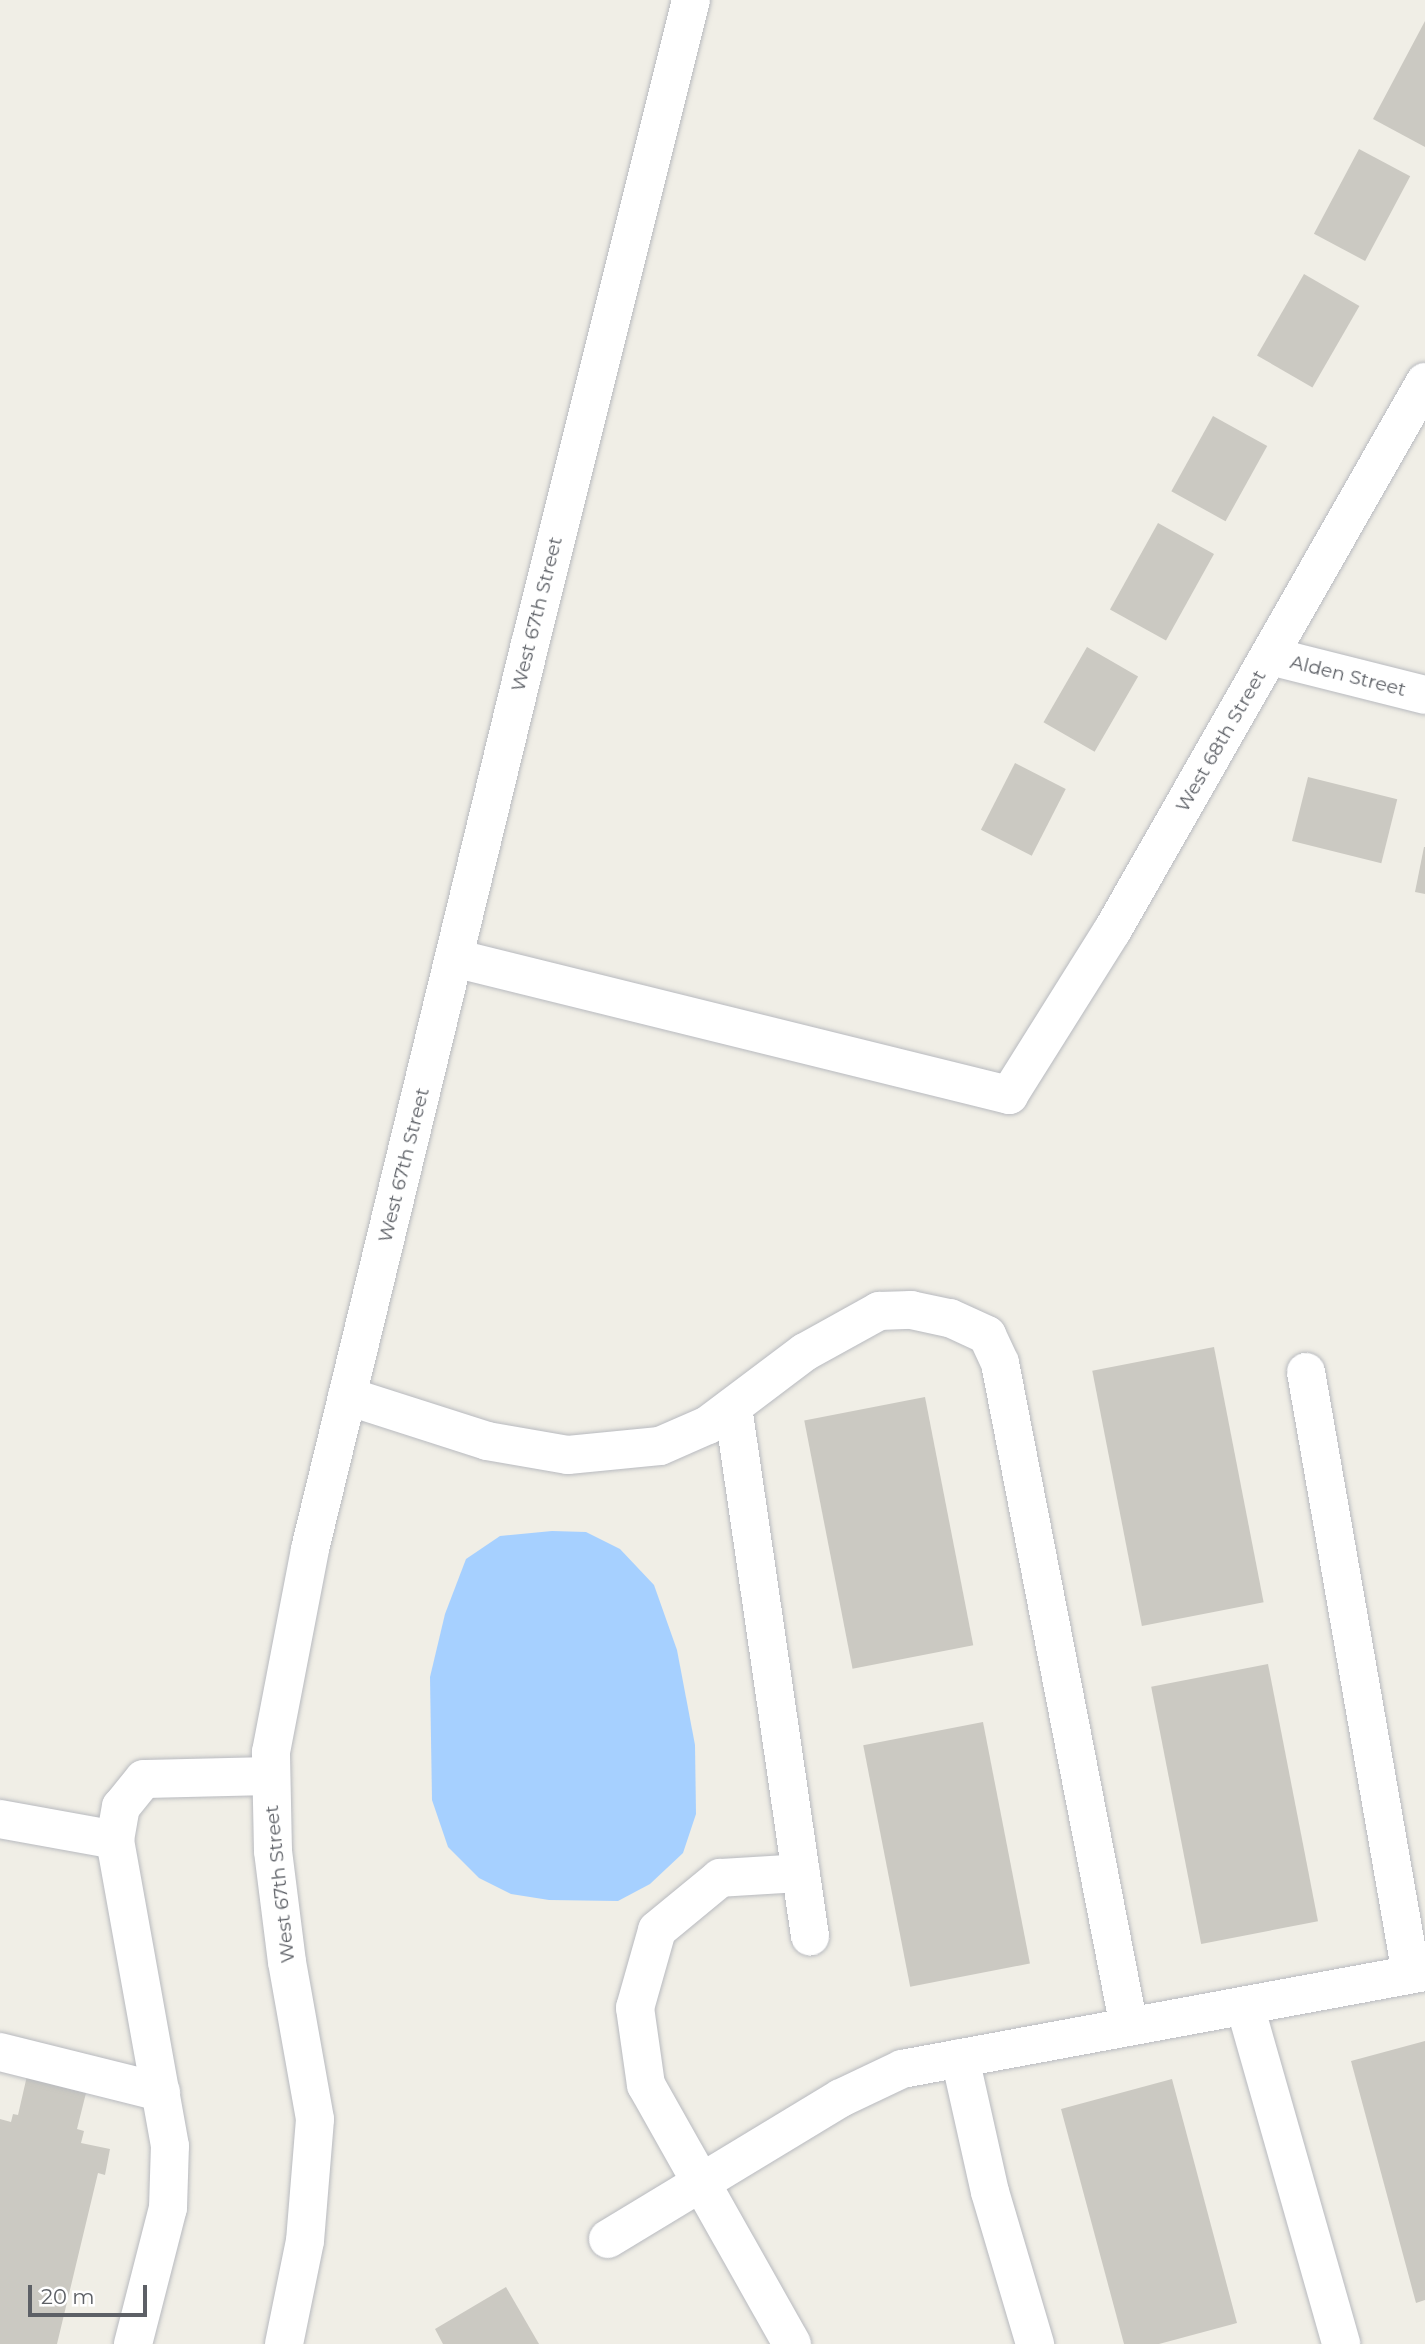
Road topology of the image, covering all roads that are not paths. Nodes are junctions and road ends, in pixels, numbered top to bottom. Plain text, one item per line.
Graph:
1 (691, 0) edge
2 (1425, 382) edge
3 (1270, 656) junction
4 (1425, 695) edge
5 (454, 958) junction
6 (1306, 1372) dead end
7 (347, 1396) junction
8 (733, 1407) junction
9 (271, 1776) junction
10 (0, 1819) edge
11 (115, 1840) junction
12 (801, 1873) junction
13 (810, 1936) dead end
14 (1418, 1973) edge
15 (1245, 2006) junction
16 (1129, 2027) junction
17 (0, 2052) edge
18 (960, 2058) junction
19 (161, 2092) junction
20 (699, 2184) junction
21 (608, 2239) dead end
22 (133, 2344) edge
23 (284, 2344) edge
24 (792, 2344) edge
25 (1035, 2344) edge
26 (1341, 2344) edge

1 - 5 street, West 67th Street
2 - 3 street, West 68th Street
3 - 4 street, Alden Street
3 - 5 street, West 68th Street
5 - 7 street, West 67th Street
6 - 14 street
7 - 8 street
7 - 9 street, West 67th Street
8 - 12 street
8 - 16 street
9 - 11 street
9 - 23 street, West 67th Street
10 - 11 street
11 - 19 street
12 - 13 street
12 - 20 street
14 - 15 street
15 - 16 street
15 - 26 street
16 - 18 street
17 - 19 street
18 - 20 street
18 - 25 street
19 - 22 street
20 - 21 street
20 - 24 street

